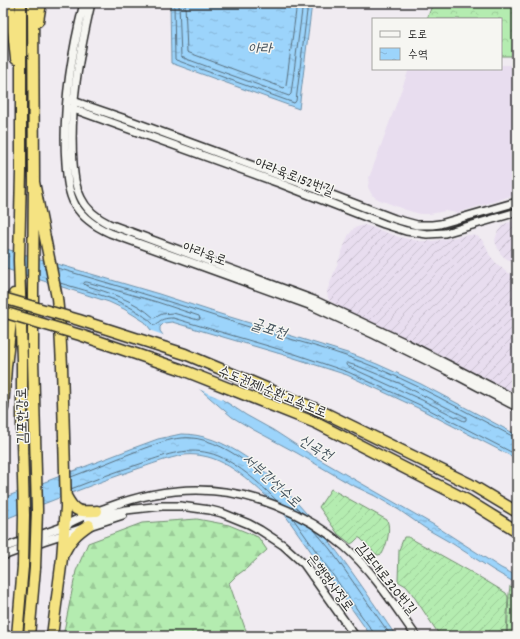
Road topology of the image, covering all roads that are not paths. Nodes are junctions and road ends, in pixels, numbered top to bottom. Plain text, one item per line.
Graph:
1 (10, 3) edge
2 (21, 3) edge
3 (33, 3) edge
4 (41, 3) edge
5 (84, 3) edge
6 (91, 3) edge
7 (33, 48) junction
8 (21, 100) junction
9 (71, 104) junction
10 (34, 182) junction
11 (517, 202) edge
12 (517, 212) edge
13 (17, 287) junction
14 (3, 298) edge
15 (3, 312) edge
16 (517, 400) edge
17 (517, 407) edge
18 (3, 408) edge
19 (69, 506) junction
20 (148, 508) junction
21 (97, 511) junction
22 (517, 512) edge
23 (89, 525) junction
24 (64, 530) junction
25 (517, 531) edge
26 (3, 548) edge
27 (3, 556) edge
28 (62, 558) junction
29 (17, 636) edge
30 (29, 636) edge
31 (52, 636) edge
32 (355, 636) edge
33 (416, 636) edge

1 - 8 highway
2 - 8 highway
3 - 7 highway, 김포한강로
4 - 7 highway
5 - 9 street, 아라육로
6 - 9 street, 아라육로
7 - 10 highway, 김포한강로
8 - 13 highway
9 - 11 street, 아라육로152번길
9 - 12 street, 아라육로152번길
9 - 16 street, 아라육로
9 - 17 street, 아라육로
10 - 19 highway
10 - 30 highway, 김포한강로, bridge
13 - 18 highway
13 - 29 highway, 김포한강로, bridge
14 - 22 highway, 수도권제1순환고속도로, bridge
15 - 25 highway, 수도권제1순환고속도로, bridge
19 - 21 highway
19 - 24 highway
20 - 23 street, 은행영사정로
20 - 24 street, 은행영사정로
20 - 32 street, 은행영사정로
21 - 24 street, 김포대로320번길
21 - 33 street, 김포대로320번길
23 - 24 street, 은행영사정로
23 - 28 highway
24 - 26 street, 은행영사정로
24 - 27 street, 은행영사정로
24 - 28 highway
28 - 31 highway

